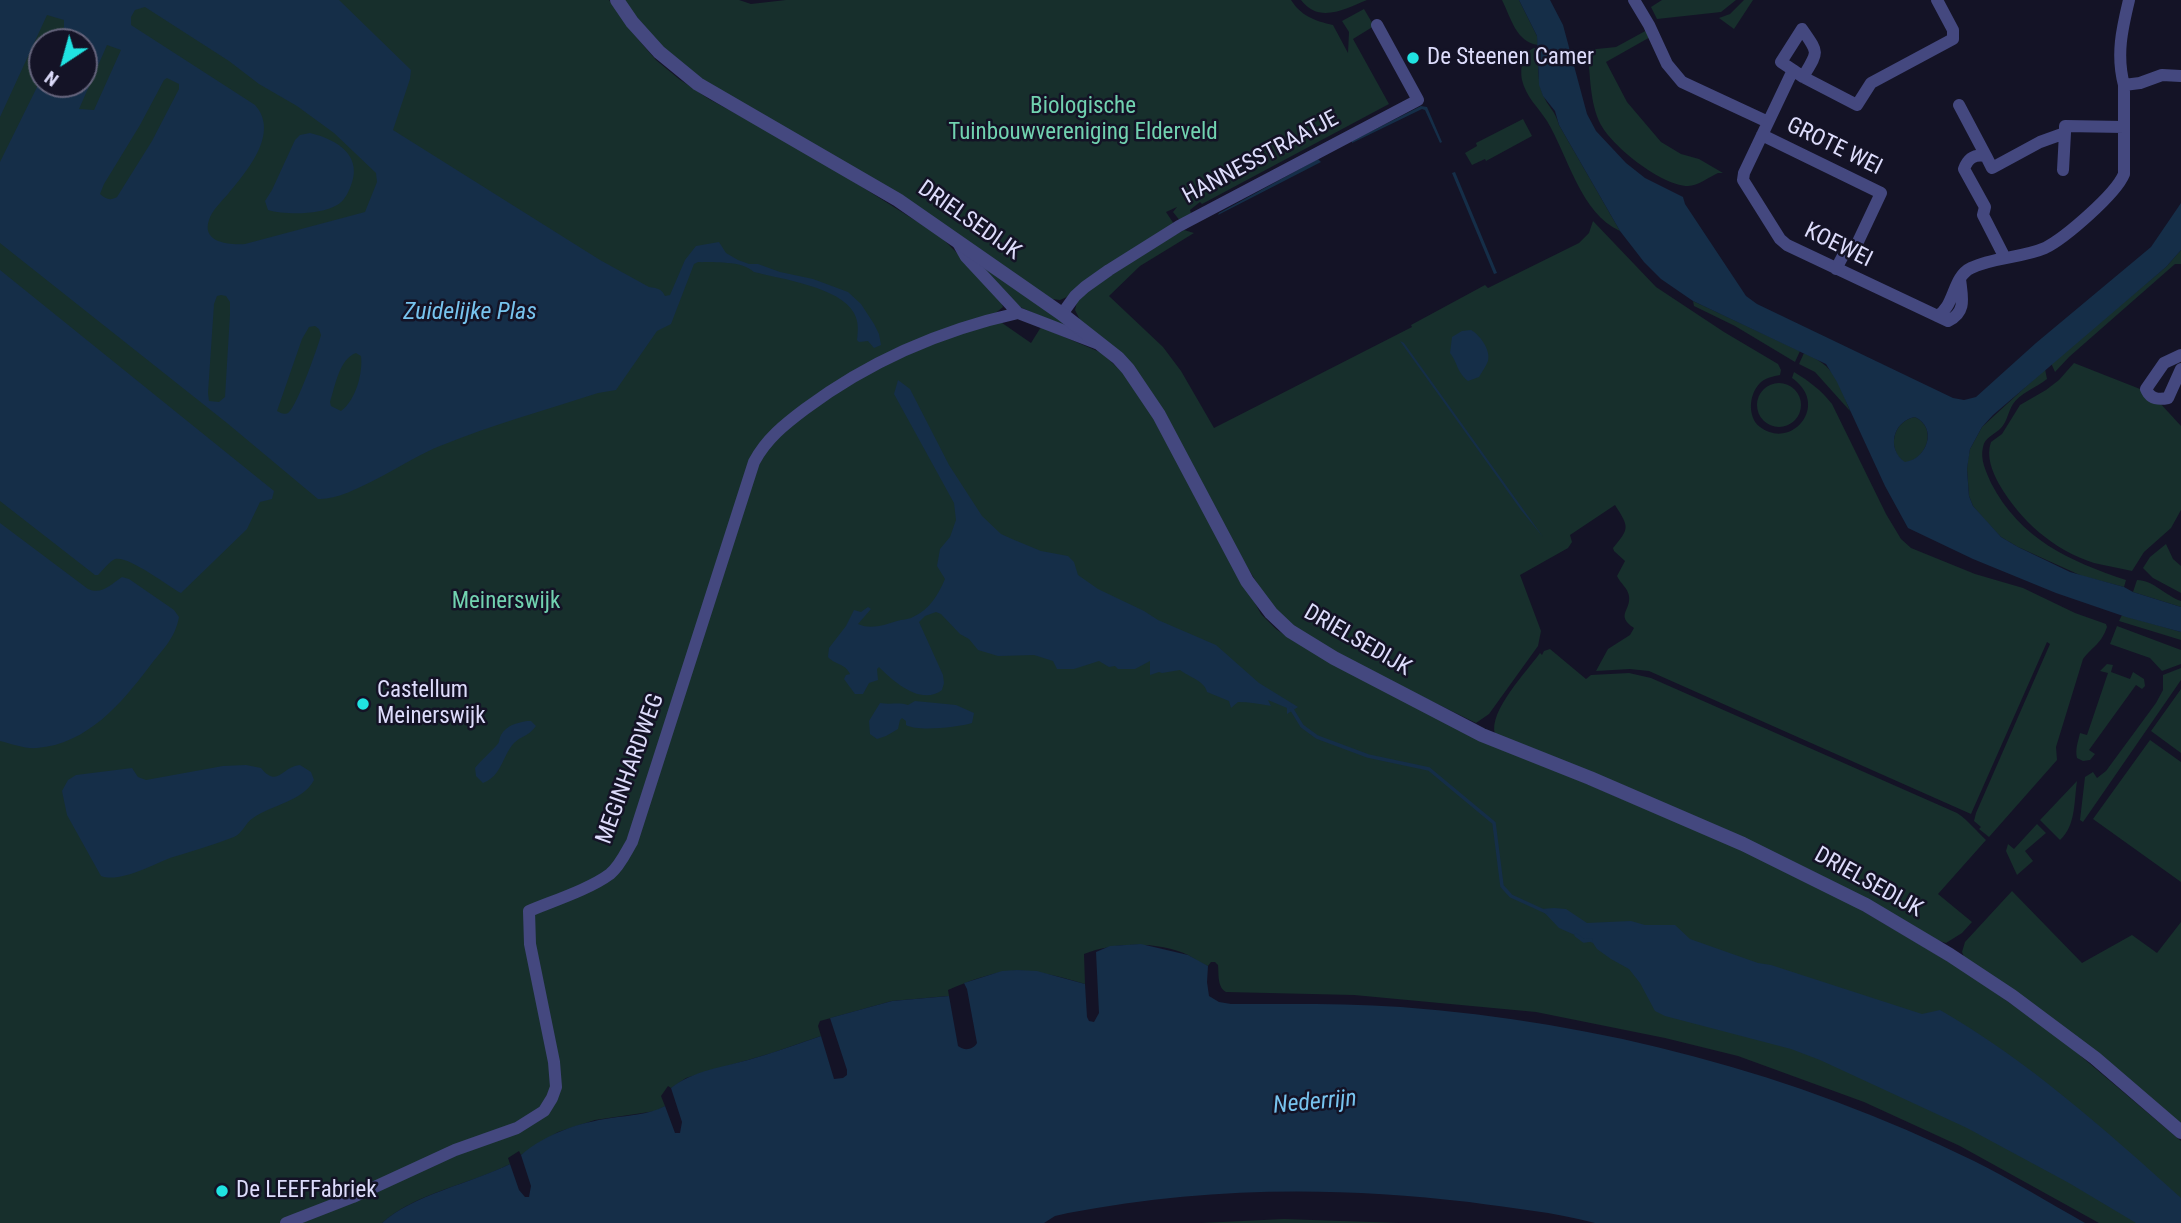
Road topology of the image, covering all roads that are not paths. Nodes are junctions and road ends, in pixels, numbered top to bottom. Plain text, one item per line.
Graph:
1 (617, 0) edge
2 (1634, 0) edge
3 (1937, 0) edge
4 (2129, 0) edge
5 (1377, 25) dead end
6 (2181, 76) edge
7 (2124, 85) junction
8 (1959, 104) dead end
9 (1768, 122) junction
10 (2124, 127) junction
11 (2064, 133) junction
12 (1762, 135) junction
13 (1986, 156) junction
14 (2063, 170) dead end
15 (957, 240) junction
16 (2005, 258) junction
17 (1836, 270) junction
18 (1018, 313) junction
19 (1062, 314) junction
20 (1103, 345) junction
21 (2181, 355) edge
22 (2181, 369) edge
23 (2181, 1132) edge
24 (286, 1223) edge

1 - 15 street, DRIELSEDIJK
2 - 9 street
3 - 9 street, KOEWEI
4 - 7 street, KOEWEI
5 - 19 street, HANNESSTRAATJE
6 - 7 street
7 - 10 street, KOEWEI
8 - 13 street
9 - 12 street, KOEWEI
10 - 11 street
10 - 16 street, KOEWEI
11 - 13 street
11 - 14 street
12 - 17 street, KOEWEI
12 - 17 street, GROTE WEI
13 - 16 street
15 - 18 street
15 - 19 street, DRIELSEDIJK
16 - 17 street, KOEWEI
18 - 20 street
18 - 24 street, MEGINHARDWEG
19 - 20 street, DRIELSEDIJK
20 - 23 street, DRIELSEDIJK
21 - 22 street

